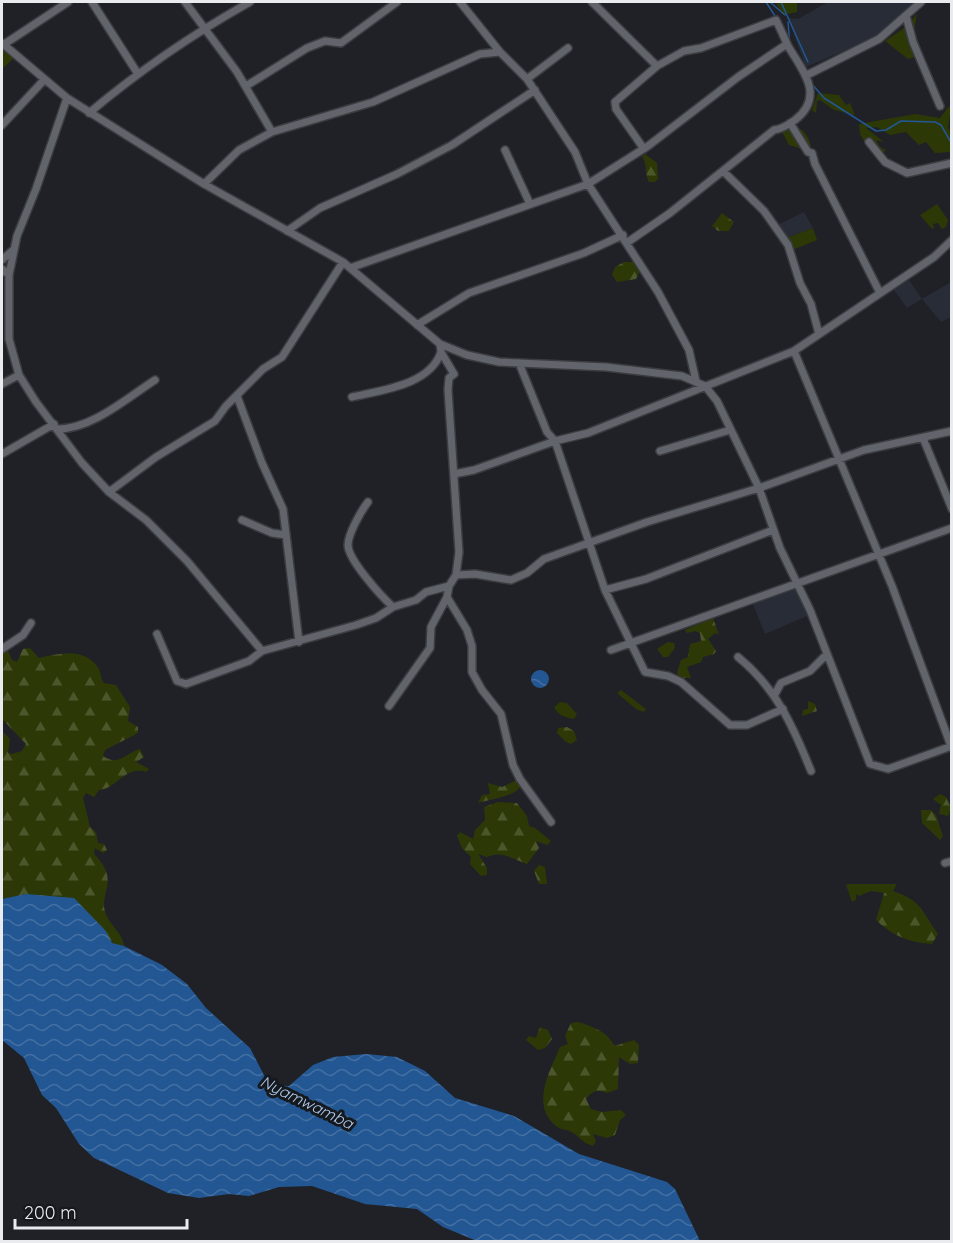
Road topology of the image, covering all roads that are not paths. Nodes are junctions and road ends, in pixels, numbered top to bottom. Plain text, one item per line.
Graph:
1 (68, 2) edge
2 (92, 2) edge
3 (185, 2) edge
4 (250, 2) edge
5 (397, 2) edge
6 (460, 2) edge
7 (592, 2) edge
8 (921, 2) edge
9 (906, 16) junction
10 (203, 28) junction
11 (2, 44) edge
12 (787, 44) junction
13 (568, 48) dead end
14 (500, 52) junction
15 (657, 66) junction
16 (138, 74) junction
17 (807, 75) junction
18 (527, 79) junction
19 (44, 80) junction
20 (246, 86) junction
21 (535, 90) junction
22 (66, 98) junction
23 (940, 106) dead end
24 (89, 113) junction
25 (790, 123) junction
26 (2, 125) edge
27 (272, 132) junction
28 (869, 142) dead end
29 (644, 149) junction
30 (505, 150) dead end
31 (951, 163) edge
32 (724, 172) junction
33 (204, 184) junction
34 (588, 184) junction
35 (530, 204) junction
36 (286, 231) junction
37 (624, 235) junction
38 (951, 240) edge
39 (628, 242) junction
40 (15, 246) junction
41 (2, 260) edge
42 (343, 262) junction
43 (350, 268) junction
44 (2, 269) edge
45 (9, 275) junction
46 (880, 293) junction
47 (9, 314) junction
48 (2, 322) edge
49 (417, 325) junction
50 (819, 334) junction
51 (5, 337) edge
52 (440, 344) junction
53 (794, 351) junction
54 (441, 352) junction
55 (519, 363) junction
56 (19, 375) junction
57 (155, 380) dead end
58 (696, 381) junction
59 (2, 384) edge
60 (705, 386) junction
61 (237, 396) junction
62 (352, 398) dead end
63 (56, 426) junction
64 (730, 430) junction
65 (951, 431) edge
66 (923, 438) junction
67 (555, 441) junction
68 (660, 452) dead end
69 (2, 454) edge
70 (838, 459) junction
71 (454, 474) junction
72 (759, 488) junction
73 (109, 492) junction
74 (368, 502) dead end
75 (951, 509) edge
76 (242, 520) dead end
77 (951, 528) edge
78 (773, 530) junction
79 (286, 535) junction
80 (590, 543) junction
81 (878, 556) junction
82 (456, 575) junction
83 (798, 584) junction
84 (448, 586) junction
85 (605, 590) junction
86 (447, 597) junction
87 (393, 607) junction
88 (30, 623) dead end
89 (157, 634) dead end
90 (299, 642) junction
91 (631, 642) junction
92 (2, 649) edge
93 (611, 650) dead end
94 (262, 651) junction
95 (827, 654) junction
96 (738, 657) dead end
97 (775, 694) junction
98 (389, 706) dead end
99 (783, 709) junction
100 (951, 746) edge
101 (811, 771) dead end
102 (551, 822) dead end

1 - 11 street
2 - 16 street
3 - 10 street
4 - 10 street
5 - 20 street
6 - 14 street
7 - 15 street
8 - 9 street
9 - 17 street
9 - 23 street
10 - 16 street
10 - 20 street
11 - 19 street
12 - 15 street
12 - 17 street
12 - 29 street
13 - 18 street
14 - 18 street
14 - 27 street
15 - 29 street
16 - 24 street
17 - 25 street
18 - 21 street
19 - 22 street
19 - 26 street
20 - 27 street
21 - 34 street
21 - 36 street
22 - 24 street
22 - 40 street
24 - 33 street
25 - 32 street
25 - 46 street
27 - 33 street
28 - 31 street
29 - 34 street
30 - 35 street
32 - 39 street
32 - 50 street
33 - 36 street
34 - 35 street
34 - 37 street
35 - 43 street
36 - 42 street
37 - 39 street
37 - 49 street
38 - 46 street
39 - 58 street
40 - 41 street
40 - 45 street
42 - 43 street
42 - 61 street
43 - 49 street
44 - 45 street
45 - 47 street
46 - 50 street
47 - 48 street
47 - 51 street
49 - 52 street
50 - 53 street
51 - 56 street
52 - 54 street
52 - 55 street
53 - 60 street
53 - 70 street
54 - 62 street
54 - 71 street
55 - 58 street
55 - 67 street
56 - 59 street
56 - 63 street
57 - 63 street
58 - 60 street
60 - 64 street
60 - 67 street
61 - 73 street
61 - 79 street
63 - 69 street
63 - 73 street
64 - 68 street
64 - 72 street
65 - 66 street
66 - 70 street
66 - 75 street
67 - 71 street
67 - 80 street
70 - 72 street
70 - 81 street
71 - 82 street
72 - 78 street
72 - 80 street
73 - 94 street
74 - 87 street
76 - 79 street
77 - 81 street
78 - 83 street
78 - 85 street
79 - 90 street
80 - 82 street
80 - 85 street
81 - 83 street
81 - 100 street
82 - 84 street
83 - 91 street
83 - 95 street
84 - 86 street
84 - 87 street
85 - 91 street
86 - 98 street
86 - 102 street
87 - 90 street
88 - 92 street
89 - 94 street
90 - 94 street
91 - 93 street
91 - 99 street
95 - 97 street
95 - 100 street
96 - 97 street
97 - 99 street
99 - 101 street

